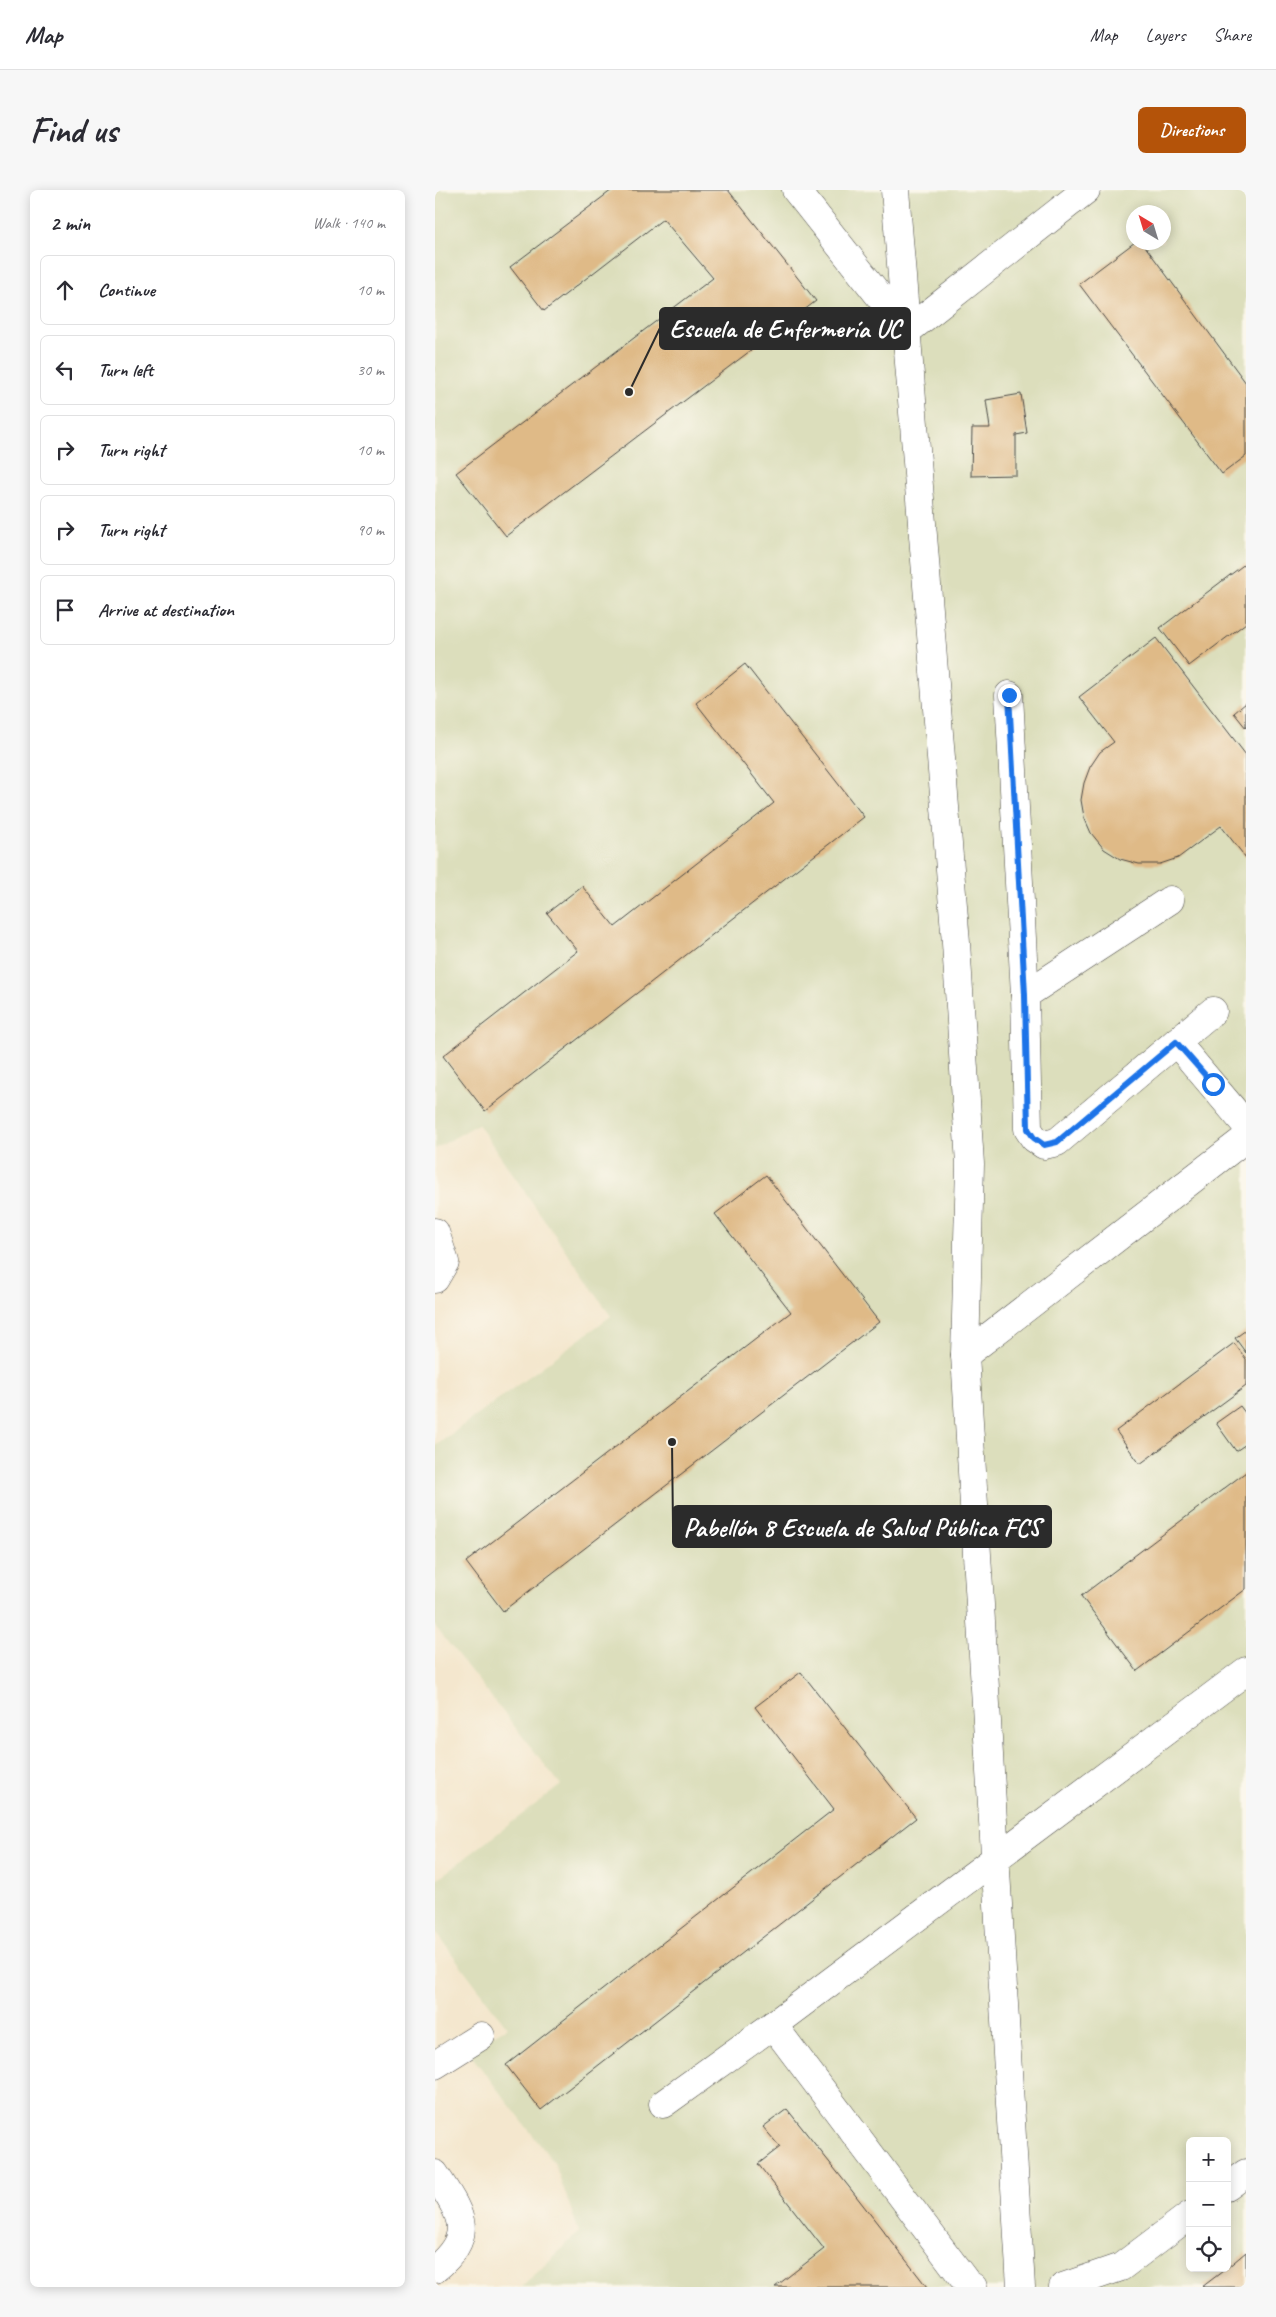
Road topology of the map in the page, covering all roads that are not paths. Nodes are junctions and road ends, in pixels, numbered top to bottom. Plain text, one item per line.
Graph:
1 (796, 190) edge
2 (895, 190) edge
3 (1085, 190) edge
4 (907, 331) junction
5 (1009, 695) dead end
6 (1169, 900) dead end
7 (1025, 995) junction
8 (1213, 1011) dead end
9 (1176, 1042) junction
10 (1246, 1125) edge
11 (1246, 1138) edge
12 (435, 1232) edge
13 (435, 1279) edge
14 (965, 1355) junction
15 (1246, 1670) edge
16 (996, 1859) junction
17 (773, 2026) junction
18 (481, 2036) dead end
19 (435, 2064) edge
20 (663, 2104) dead end
21 (1246, 2173) edge
22 (435, 2174) edge
23 (1231, 2184) edge
24 (1186, 2218) edge
25 (435, 2269) edge
26 (973, 2287) edge
27 (1021, 2287) edge
28 (1063, 2287) edge

1 - 4 street
2 - 4 street
3 - 4 street
4 - 14 street
5 - 7 street
6 - 7 street
7 - 9 street
8 - 9 street
9 - 10 street
11 - 14 street
12 - 13 street
14 - 16 street
15 - 16 street
16 - 17 street
16 - 27 street
17 - 20 street
17 - 26 street
18 - 19 street
21 - 23 street
22 - 25 street
24 - 28 street

